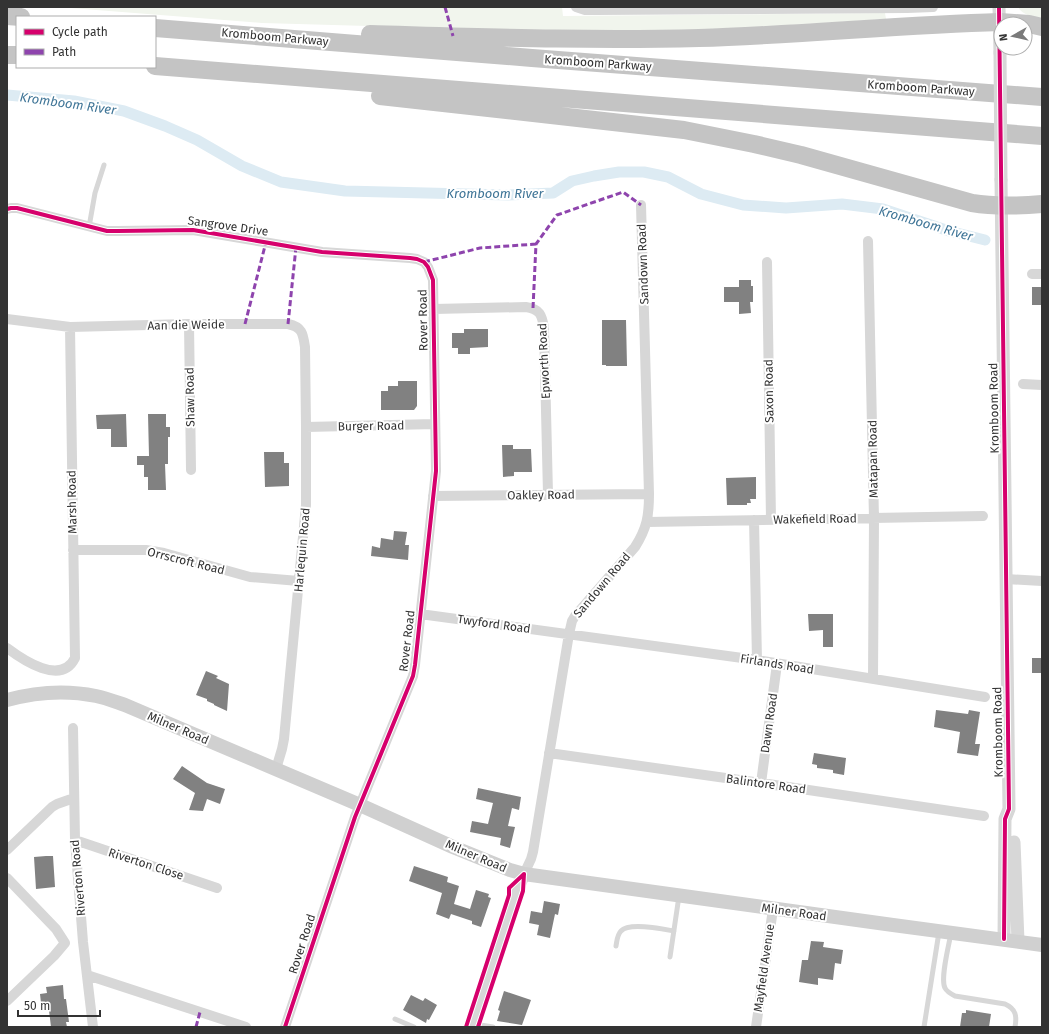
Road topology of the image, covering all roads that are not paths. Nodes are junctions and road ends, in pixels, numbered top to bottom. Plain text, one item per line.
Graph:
1 (576, 7) edge
2 (933, 7) edge
3 (999, 14) edge
4 (1042, 27) edge
5 (158, 28) edge
6 (156, 66) edge
7 (246, 74) junction
8 (1042, 97) edge
9 (1042, 136) edge
10 (104, 165) dead end
11 (1042, 204) edge
12 (641, 205) dead end
13 (1002, 206) junction
14 (7, 209) edge
15 (88, 227) junction
16 (868, 241) dead end
17 (424, 262) joint
18 (767, 262) dead end
19 (434, 309) junction
20 (7, 319) edge
21 (189, 324) junction
22 (70, 327) junction
23 (300, 330) joint
24 (1023, 384) dead end
25 (1042, 385) edge
26 (435, 424) junction
27 (306, 427) junction
28 (191, 470) dead end
29 (548, 494) junction
30 (649, 494) junction
31 (433, 496) junction
32 (983, 516) dead end
33 (874, 519) junction
34 (754, 520) junction
35 (771, 520) junction
36 (647, 522) junction
37 (73, 550) junction
38 (1006, 579) junction
39 (299, 581) junction
40 (1042, 581) edge
41 (420, 614) junction
42 (569, 634) junction
43 (7, 648) edge
44 (757, 660) junction
45 (777, 664) junction
46 (873, 678) junction
47 (985, 697) dead end
48 (7, 700) edge
49 (73, 728) dead end
50 (549, 753) junction
51 (276, 769) junction
52 (761, 783) junction
53 (74, 798) junction
54 (360, 805) junction
55 (1009, 809) junction
56 (984, 816) dead end
57 (75, 840) junction
58 (7, 850) edge
59 (524, 874) junction
60 (7, 878) edge
61 (217, 888) dead end
62 (680, 895) junction
63 (773, 909) junction
64 (674, 931) junction
65 (945, 932) junction
66 (1004, 939) junction
67 (1018, 941) junction
68 (83, 942) junction
69 (65, 943) junction
70 (1042, 945) edge
71 (616, 946) dead end
72 (670, 957) dead end
73 (87, 975) junction
74 (7, 1001) edge
75 (395, 1019) dead end
76 (472, 1025) edge
77 (93, 1027) edge
78 (246, 1027) edge
79 (285, 1027) edge
80 (414, 1027) edge
81 (493, 1027) edge
82 (756, 1027) edge
83 (924, 1027) edge
84 (1015, 1027) edge

1 - 2 street
3 - 4 highway
3 - 5 highway
3 - 13 street, Kromboom Road, bridge
5 - 8 highway, Kromboom Parkway
6 - 7 highway
7 - 9 highway
7 - 13 highway
10 - 15 lane
11 - 13 highway
12 - 30 street, Sandown Road
13 - 38 street, Kromboom Road
14 - 15 street, Sangrove Drive
15 - 17 street, Sangrove Drive
16 - 33 street, Matapan Road
17 - 19 street, Rover Road
18 - 35 street, Saxon Road
19 - 26 street, Rover Road
19 - 29 street, Epworth Road
20 - 22 street
21 - 22 street, Aan die Weide
21 - 23 street, Aan die Weide
21 - 28 street, Shaw Road
22 - 37 street, Marsh Road
23 - 27 street, Harlequin Road
24 - 25 street
26 - 27 street, Burger Road
26 - 31 street, Rover Road
27 - 39 street, Harlequin Road
29 - 30 street, Oakley Road
29 - 31 street, Oakley Road
30 - 36 street, Sandown Road
31 - 41 street, Rover Road
32 - 33 street, Wakefield Road
33 - 35 street, Wakefield Road
33 - 46 street, Matapan Road
34 - 35 street, Wakefield Road
34 - 36 street, Wakefield Road
34 - 44 street
36 - 42 street, Sandown Road
37 - 39 street, Orrscroft Road
37 - 43 street, Marsh Road
38 - 40 street
38 - 55 street, Kromboom Road
39 - 51 street, Harlequin Road
41 - 42 street, Twyford Road
41 - 54 street, Rover Road
42 - 44 street, Firlands Road
42 - 50 street, Sandown Road
44 - 45 street, Firlands Road
45 - 46 street, Firlands Road
45 - 52 street, Dawn Road
46 - 47 street, Firlands Road
48 - 51 main road, Milner Road
49 - 53 street, Riverton Road
50 - 52 street, Balintore Road
50 - 59 street, Sandown Road
51 - 54 main road, Milner Road
52 - 56 street, Balintore Road
53 - 57 street, Riverton Road
53 - 58 street
54 - 59 main road, Milner Road
54 - 79 street, Rover Road
55 - 66 street, Kromboom Road
55 - 67 street, Kromboom Road
57 - 61 street, Riverton Close
57 - 68 street, Riverton Road
59 - 62 main road, Milner Road
59 - 76 street, Sandown Road
60 - 69 street
62 - 63 main road, Milner Road
62 - 64 lane
63 - 65 main road, Milner Road
63 - 82 street, Mayfield Avenue
64 - 71 lane
64 - 72 lane
65 - 66 main road, Milner Road
65 - 83 lane
65 - 84 lane
66 - 67 main road, Milner Road
67 - 70 main road, Milner Road
68 - 69 street
68 - 73 street, Riverton Road
69 - 74 street
73 - 77 street, Riverton Road
73 - 78 street
75 - 80 lane
76 - 81 lane

